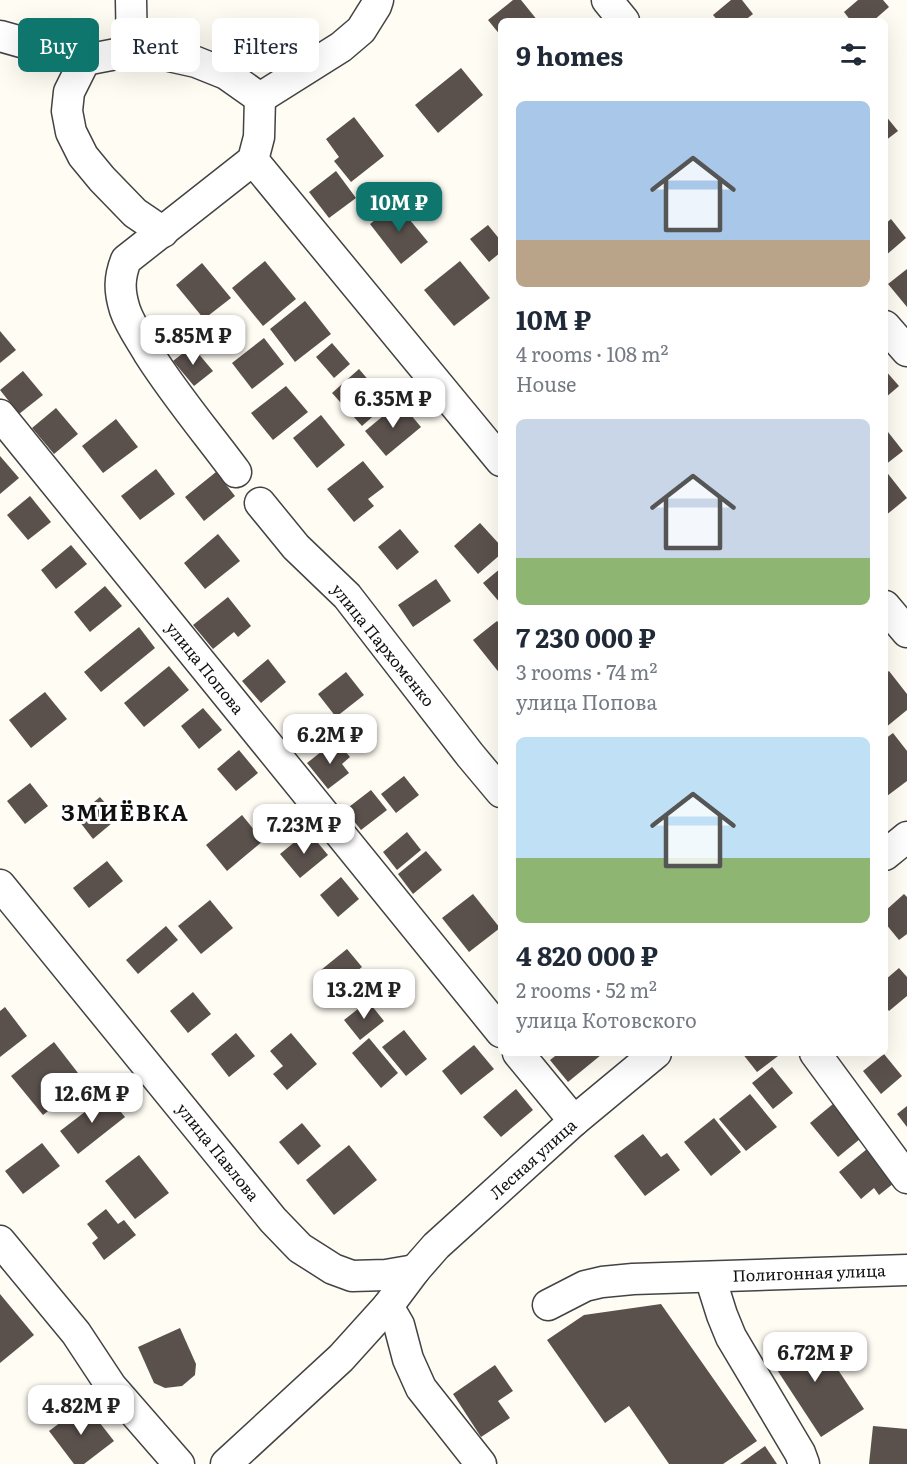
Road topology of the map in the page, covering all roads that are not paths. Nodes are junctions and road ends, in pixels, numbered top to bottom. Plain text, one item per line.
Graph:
1 (131, 0) edge
2 (378, 0) edge
3 (606, 0) edge
4 (131, 18) edge
5 (621, 18) edge
6 (0, 36) edge
7 (18, 41) edge
8 (200, 64) edge
9 (78, 72) edge
10 (260, 98) junction
11 (253, 160) junction
12 (163, 232) junction
13 (888, 329) edge
14 (907, 351) edge
15 (0, 415) edge
16 (498, 457) edge
17 (236, 472) dead end
18 (260, 503) dead end
19 (888, 610) edge
20 (907, 632) edge
21 (498, 788) edge
22 (907, 837) edge
23 (888, 853) edge
24 (0, 885) edge
25 (498, 1028) edge
26 (520, 1056) edge
27 (652, 1056) edge
28 (817, 1056) edge
29 (574, 1121) junction
30 (907, 1178) edge
31 (0, 1241) edge
32 (907, 1269) edge
33 (415, 1270) junction
34 (710, 1277) junction
35 (548, 1305) dead end
36 (388, 1306) junction
37 (179, 1464) edge
38 (226, 1464) edge
39 (481, 1464) edge
40 (804, 1464) edge

1 - 4 street
2 - 10 street
3 - 5 street
6 - 7 street
8 - 10 street
9 - 12 street
10 - 11 street
11 - 12 street
11 - 16 street
12 - 17 street
13 - 14 street
15 - 25 street, улица Попова
18 - 21 street, улица Пархоменко
19 - 20 street
22 - 23 street
24 - 33 street, улица Павлова
26 - 29 street
27 - 29 street, Лесная улица
28 - 30 street
29 - 33 street, Лесная улица
31 - 37 street
32 - 34 street, Полигонная улица
33 - 36 street, Лесная улица
34 - 35 street, Полигонная улица
34 - 40 street
36 - 38 street, Лесная улица
36 - 39 street

